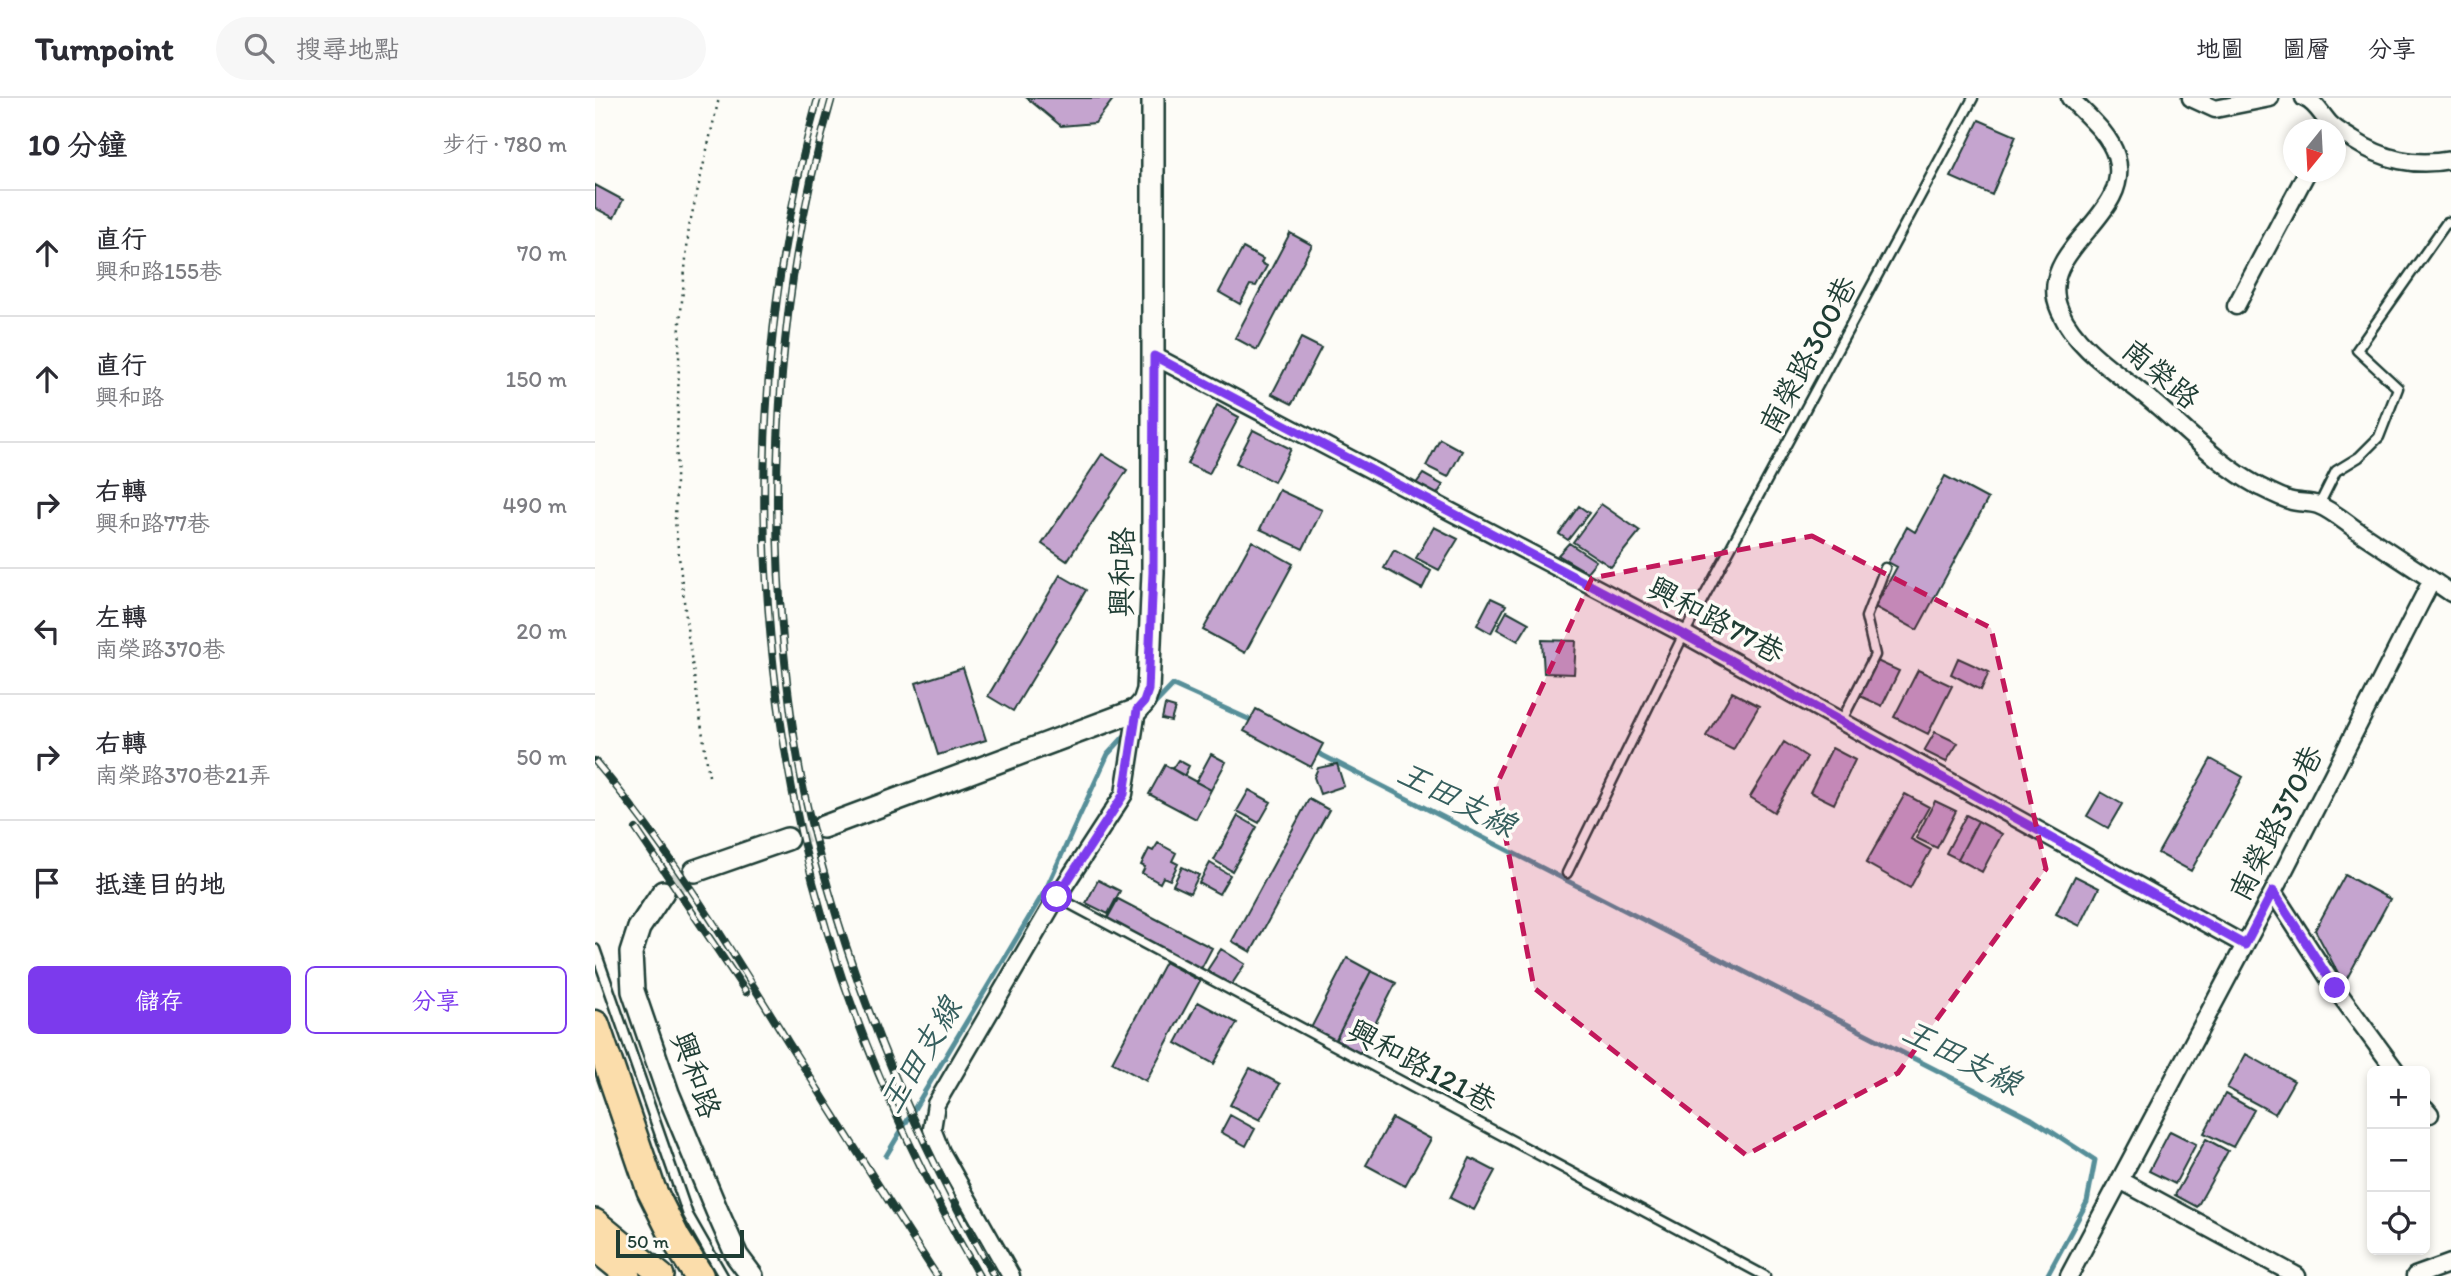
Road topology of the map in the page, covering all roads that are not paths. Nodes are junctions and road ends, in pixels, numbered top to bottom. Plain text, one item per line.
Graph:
1 (1153, 98) edge
2 (1973, 98) edge
3 (2070, 98) edge
4 (2191, 98) edge
5 (2270, 98) edge
6 (2304, 98) edge
7 (2325, 119) edge
8 (2346, 137) edge
9 (2451, 160) edge
10 (2302, 182) edge
11 (2451, 224) edge
12 (2236, 306) dead end
13 (1154, 356) junction
14 (2319, 505) junction
15 (1885, 568) dead end
16 (2432, 580) junction
17 (2451, 593) edge
18 (1683, 634) junction
19 (1137, 710) junction
20 (1842, 720) junction
21 (823, 827) tunnel mouth
22 (787, 839) tunnel mouth
23 (695, 871) tunnel mouth
24 (1567, 873) dead end
25 (2273, 891) junction
26 (663, 892) tunnel mouth
27 (1057, 897) junction
28 (2245, 945) junction
29 (595, 949) edge
30 (595, 1025) edge
31 (2392, 1066) edge
32 (2120, 1180) junction
33 (595, 1221) edge
34 (595, 1249) edge
35 (2451, 1263) edge
36 (628, 1276) edge
37 (662, 1276) edge
38 (699, 1276) edge
39 (723, 1276) edge
40 (752, 1276) edge
41 (1011, 1276) edge
42 (1765, 1276) edge
43 (2069, 1276) edge
44 (2297, 1276) edge
45 (2415, 1276) edge

1 - 13 street, 興和路
2 - 18 lane, 南榮路300巷
3 - 14 street, 南榮路
4 - 5 street
6 - 7 street
8 - 9 street
10 - 12 street
11 - 14 lane
13 - 18 street, 興和路77巷
13 - 19 street, 興和路
14 - 16 street, 南榮路
15 - 20 lane
16 - 17 street, 南榮路
16 - 25 street, 南榮路370巷
18 - 20 street, 興和路77巷
18 - 24 lane, 南榮路300巷
19 - 21 street
19 - 27 street
20 - 28 street, 興和路77巷
22 - 23 street
25 - 28 street, 南榮路370巷
25 - 31 street
26 - 40 street, 興和路
27 - 41 street
27 - 42 lane, 興和路121巷
28 - 32 street, 南榮路370巷
29 - 39 lane
30 - 38 highway
32 - 43 street, 南榮路370巷
32 - 44 street
33 - 37 main road
34 - 36 main road
35 - 45 street

